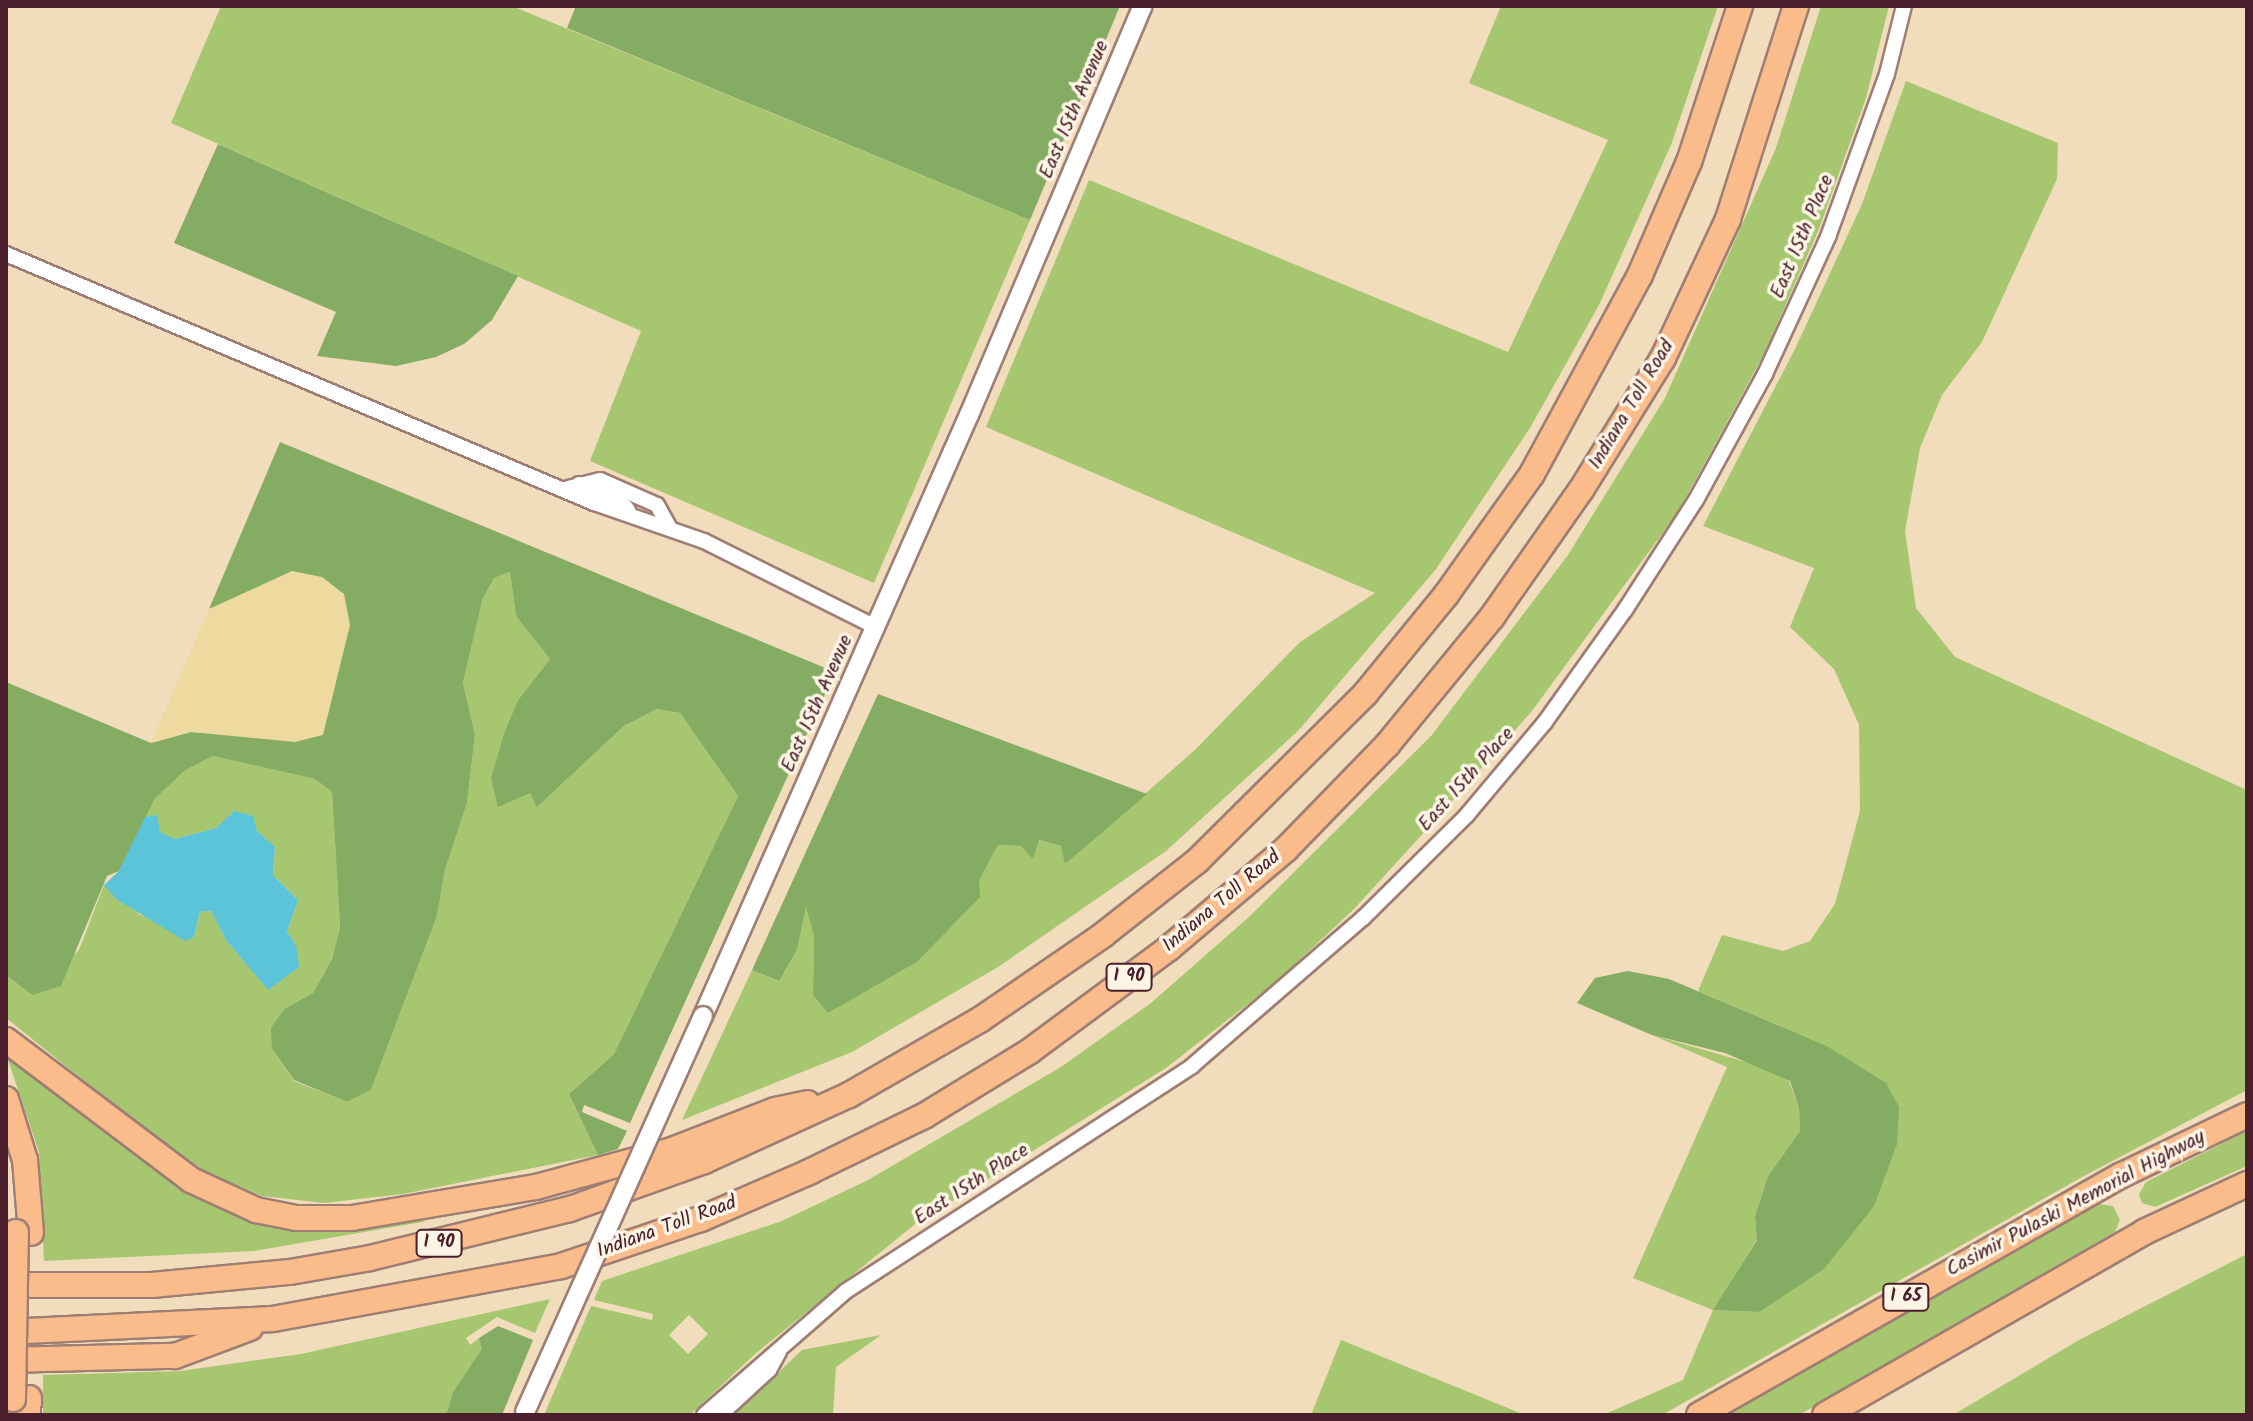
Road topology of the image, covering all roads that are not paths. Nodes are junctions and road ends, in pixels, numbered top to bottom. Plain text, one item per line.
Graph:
1 (1143, 6) edge
2 (1740, 6) edge
3 (1796, 6) edge
4 (1904, 6) edge
5 (6, 254) edge
6 (573, 486) junction
7 (670, 528) junction
8 (876, 627) junction
9 (6, 1040) edge
10 (849, 1095) junction
11 (6, 1099) edge
12 (2247, 1115) edge
13 (6, 1145) edge
14 (2247, 1184) edge
15 (23, 1232) junction
16 (6, 1285) edge
17 (273, 1319) junction
18 (6, 1332) edge
19 (779, 1351) junction
20 (6, 1360) edge
21 (21, 1407) edge
22 (524, 1413) edge
23 (704, 1415) edge
24 (720, 1415) edge
25 (1699, 1415) edge
26 (1825, 1415) edge

1 - 8 street, East 15th Avenue
2 - 10 highway, I 90
3 - 17 highway, Indiana Toll Road / I 90
4 - 19 street, East 15th Place
5 - 6 street
6 - 7 street
6 - 7 street
7 - 8 street
8 - 22 street, East 15th Avenue, bridge
9 - 10 highway
10 - 16 highway, I 90
11 - 15 highway
12 - 25 highway, Casimir Pulaski Memorial Highway / I 65
13 - 15 highway
14 - 26 highway
15 - 21 highway
17 - 18 highway, Indiana Toll Road / I 90
17 - 20 highway
19 - 23 street, East 15th Place
19 - 24 street, East 15th Place

